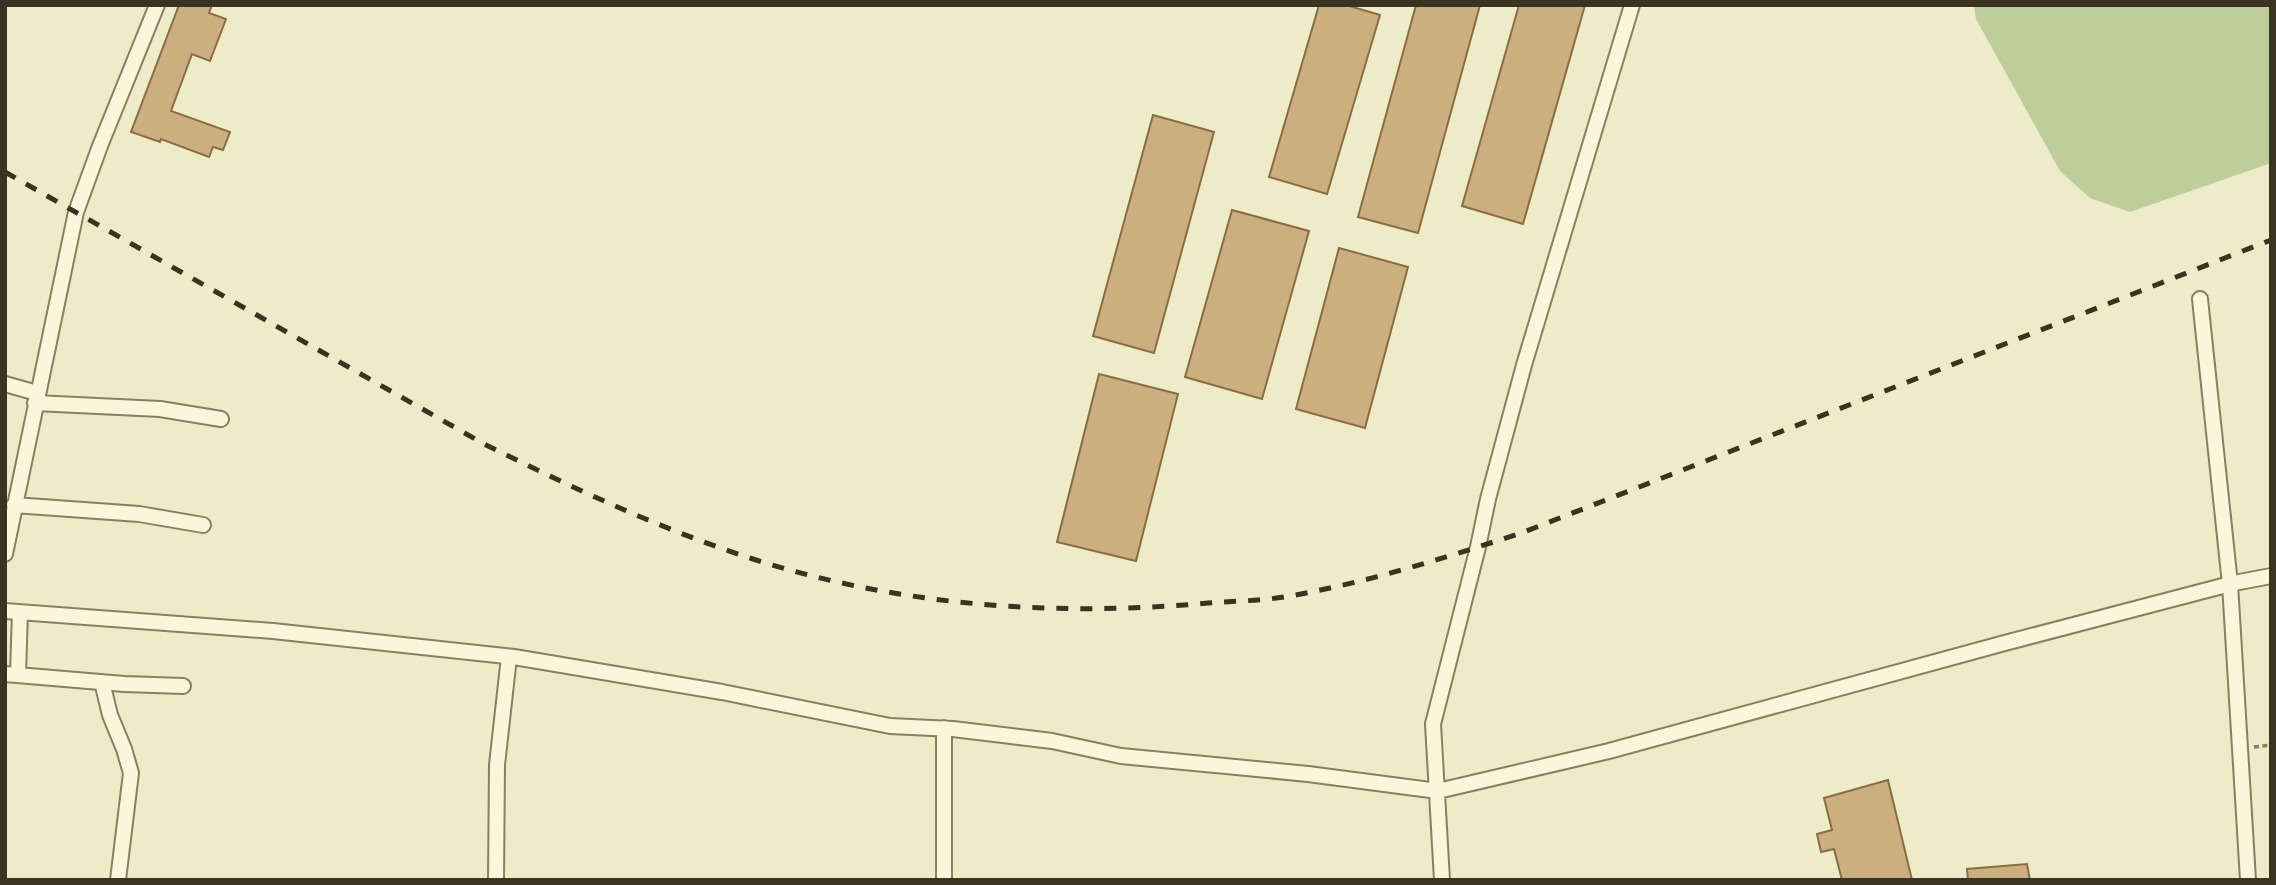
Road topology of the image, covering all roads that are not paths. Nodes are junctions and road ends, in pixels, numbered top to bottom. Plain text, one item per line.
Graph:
1 (157, 5) edge
2 (1632, 5) edge
3 (2200, 299) dead end
4 (5, 384) edge
5 (36, 398) junction
6 (221, 419) dead end
7 (14, 505) junction
8 (203, 525) dead end
9 (5, 554) edge
10 (2271, 576) edge
11 (2230, 584) junction
12 (13, 612) edge
13 (509, 657) junction
14 (12, 674) edge
15 (102, 682) junction
16 (183, 686) dead end
17 (944, 728) junction
18 (1438, 791) junction
19 (118, 880) edge
20 (496, 880) edge
21 (944, 880) edge
22 (1442, 880) edge
23 (2248, 880) edge

1 - 5 street
2 - 18 street
3 - 11 street
4 - 5 street
5 - 6 street
5 - 7 street
7 - 8 street
7 - 9 street
10 - 11 street
11 - 18 street
11 - 23 street
12 - 13 street
12 - 14 street
13 - 17 street
13 - 20 street
14 - 15 street
15 - 16 street
15 - 19 street
17 - 18 street
17 - 21 street
18 - 22 street

